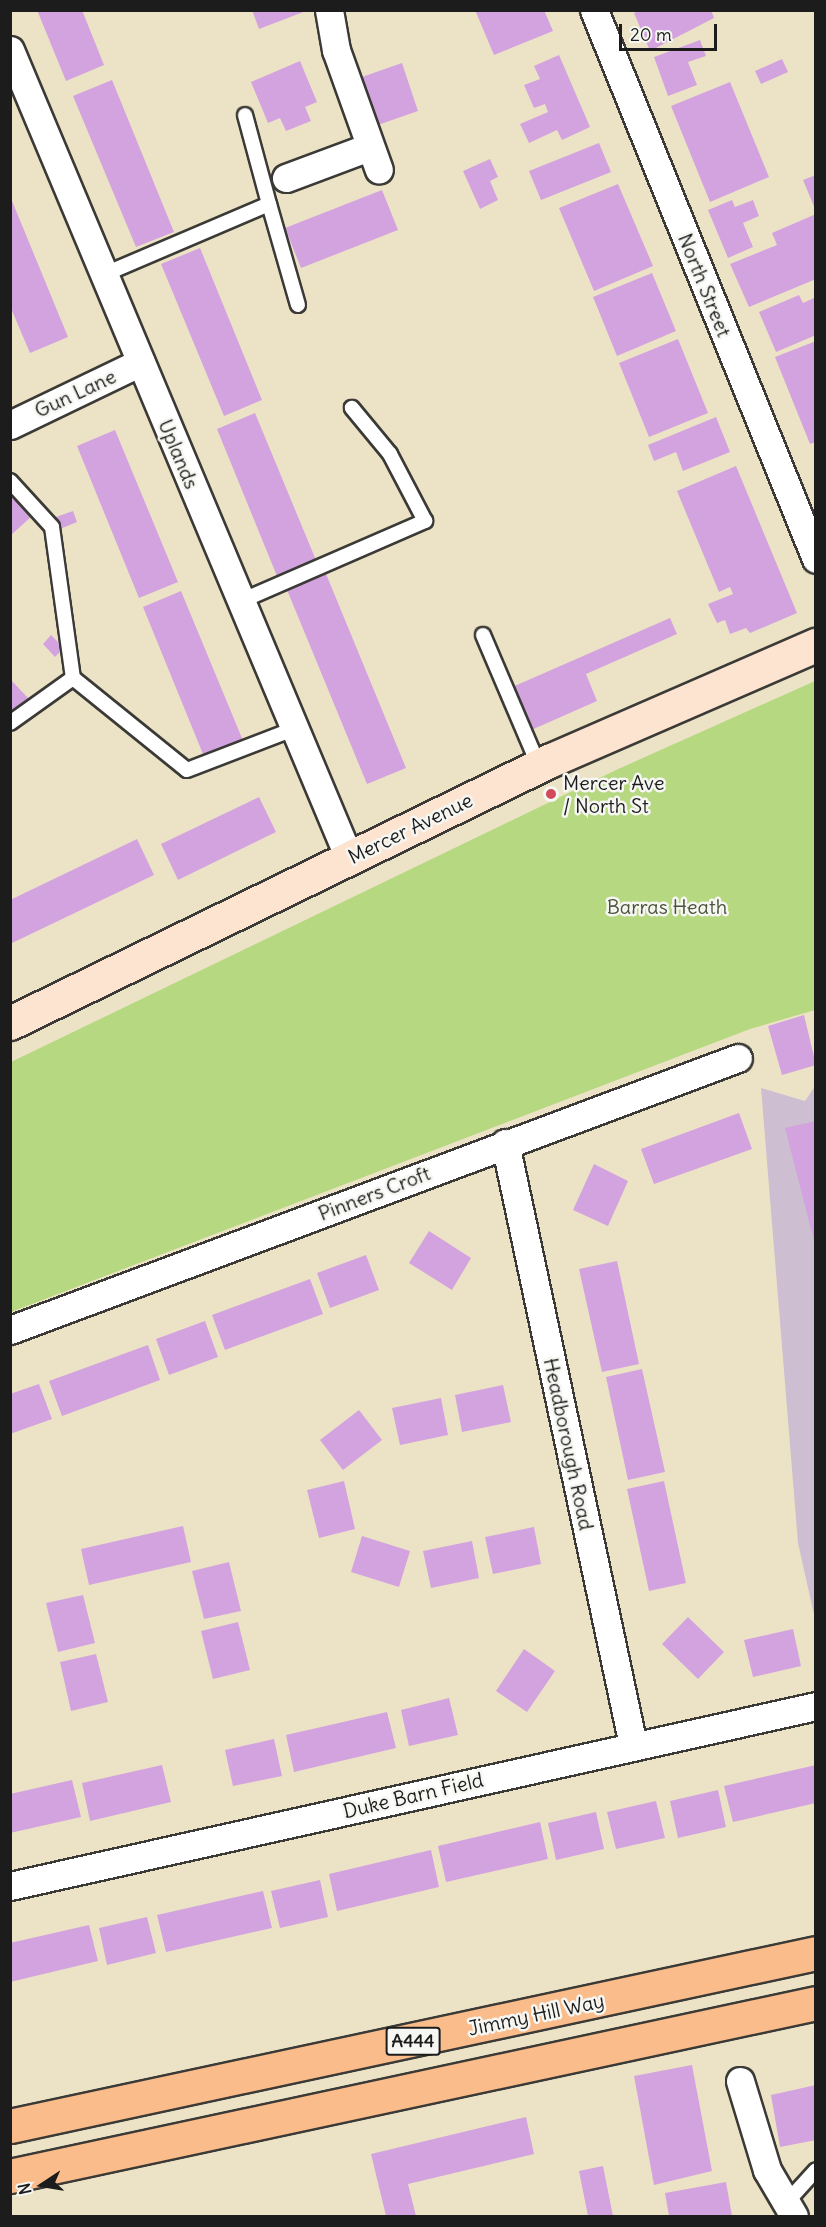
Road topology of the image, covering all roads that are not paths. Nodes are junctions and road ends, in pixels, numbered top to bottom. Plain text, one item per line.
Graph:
1 (329, 10) edge
2 (594, 10) edge
3 (10, 50) edge
4 (244, 115) dead end
5 (286, 178) dead end
6 (269, 204) junction
7 (105, 274) junction
8 (298, 305) dead end
9 (141, 363) junction
10 (352, 408) dead end
11 (10, 425) edge
12 (10, 481) edge
13 (816, 559) edge
14 (241, 601) junction
15 (483, 635) dead end
16 (816, 645) edge
17 (73, 678) junction
18 (10, 723) edge
19 (294, 729) junction
20 (538, 766) junction
21 (349, 858) junction
22 (10, 1023) edge
23 (738, 1058) dead end
24 (505, 1143) junction
25 (10, 1330) edge
26 (816, 1706) edge
27 (633, 1745) junction
28 (10, 1886) edge
29 (816, 1953) edge
30 (816, 2003) edge
31 (740, 2081) dead end
32 (10, 2126) edge
33 (816, 2170) edge
34 (10, 2176) edge
35 (790, 2209) edge

1 - 5 street
2 - 13 street, North Street
3 - 7 street, Uplands
4 - 6 lane
6 - 7 lane
6 - 8 lane
7 - 9 street, Uplands
9 - 11 street, Gun Lane
9 - 14 street, Uplands
10 - 14 lane
12 - 17 lane
14 - 19 street, Uplands
15 - 20 lane
16 - 20 street, Mercer Avenue
17 - 18 lane
17 - 19 lane
19 - 21 street, Uplands
20 - 21 street, Mercer Avenue
21 - 22 street, Mercer Avenue
23 - 24 street, Pinners Croft
24 - 25 street, Pinners Croft
24 - 27 street, Headborough Road
26 - 27 street, Duke Barn Field
27 - 28 street, Duke Barn Field
29 - 32 highway, Jimmy Hill Way / A444
30 - 34 highway, A444
31 - 35 street
33 - 35 lane

